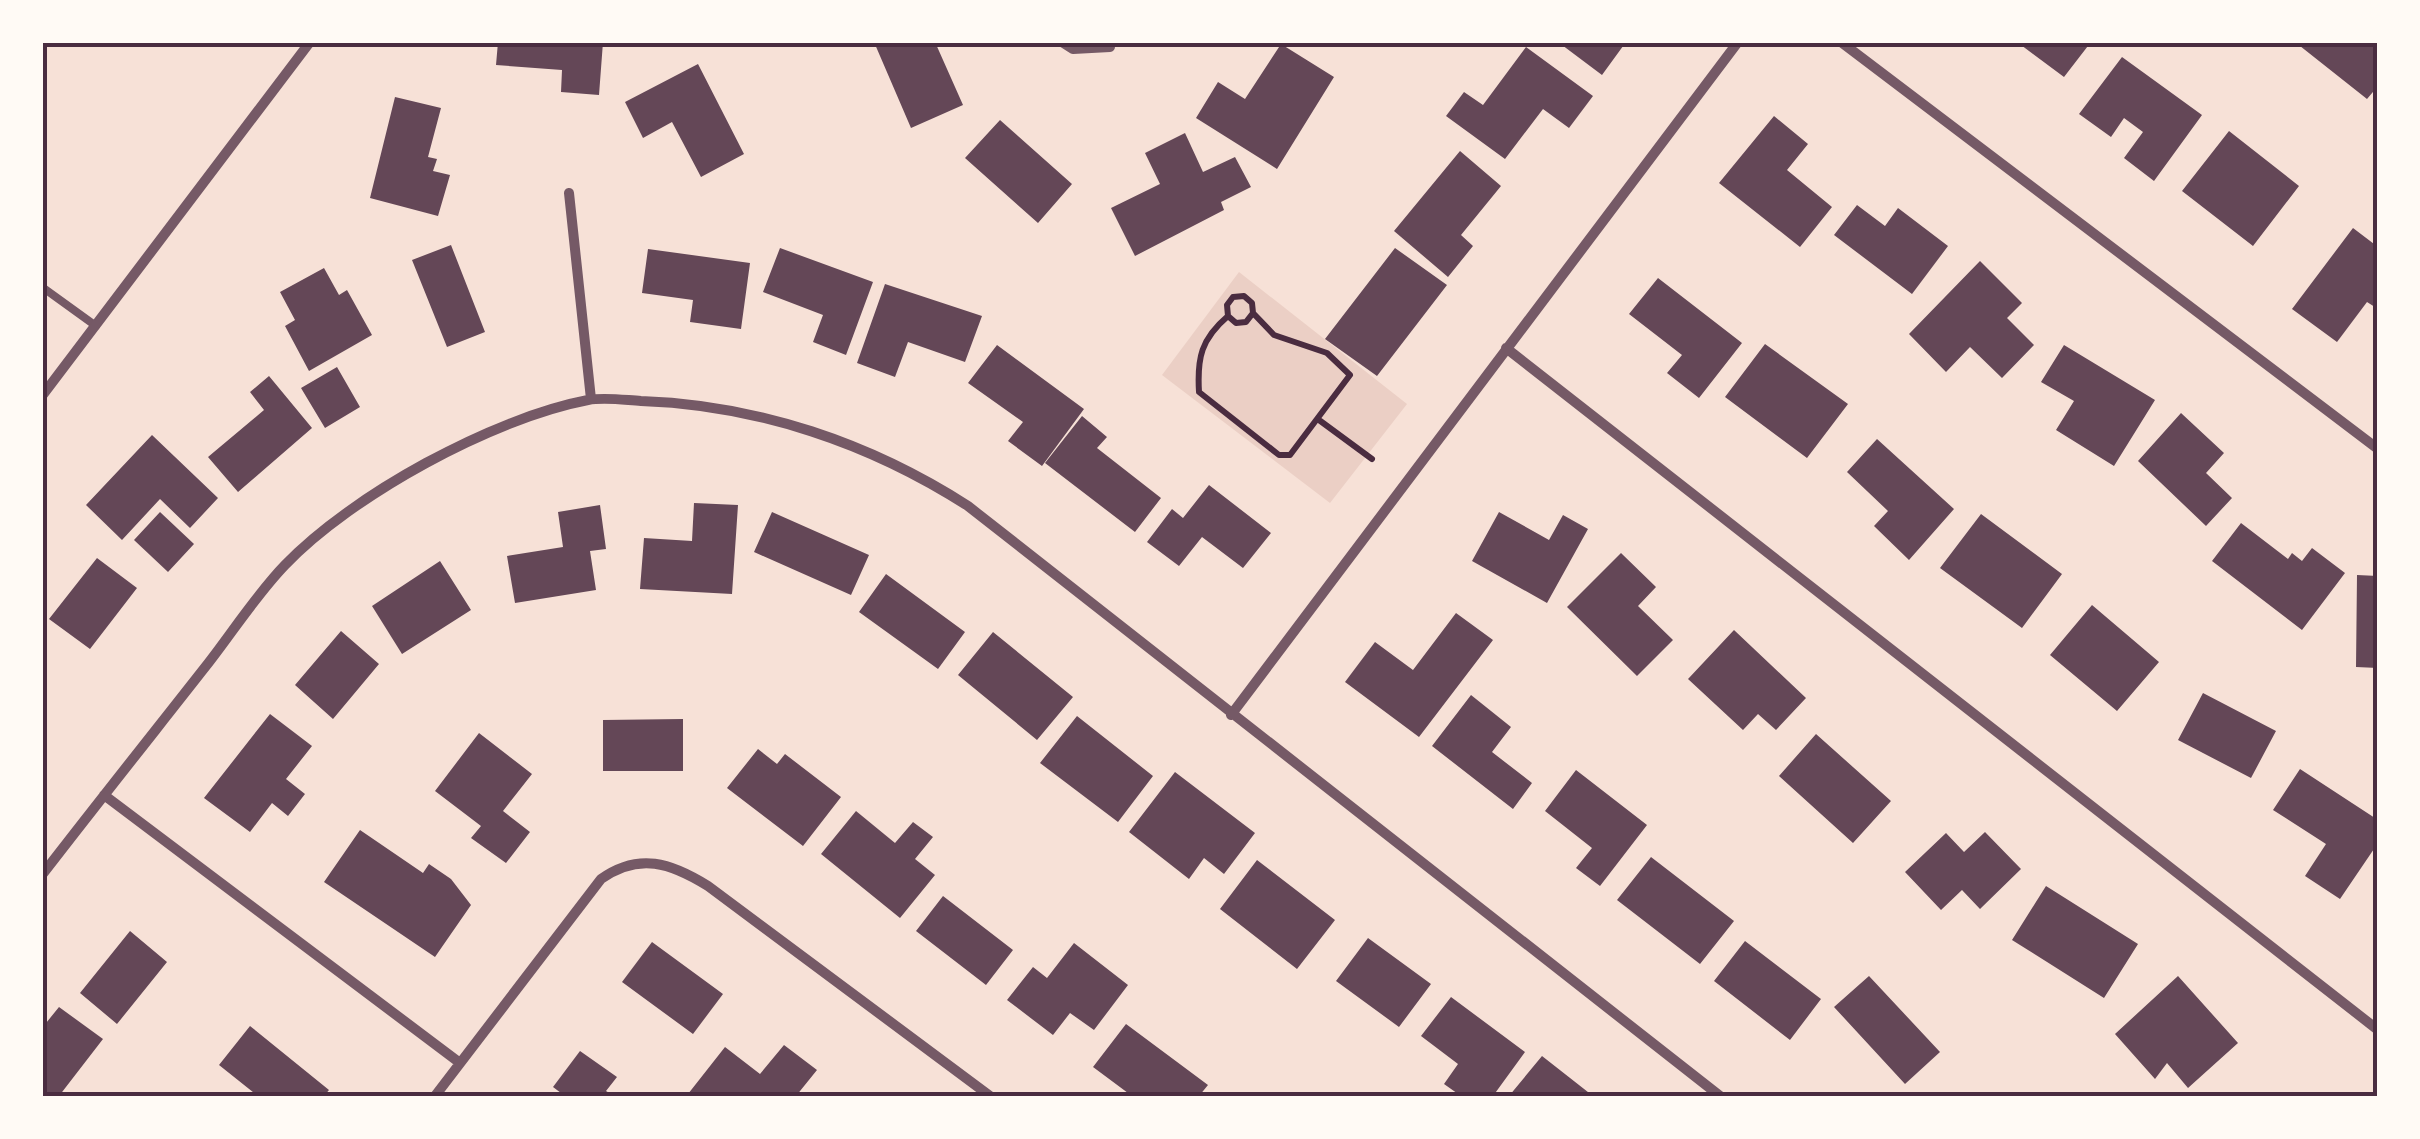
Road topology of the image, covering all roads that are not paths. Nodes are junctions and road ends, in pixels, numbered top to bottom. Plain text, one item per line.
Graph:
1 (310, 42) edge
2 (1062, 42) edge
3 (1738, 42) edge
4 (1841, 42) edge
5 (1110, 47) dead end
6 (569, 193) dead end
7 (42, 286) edge
8 (96, 326) junction
9 (1506, 348) junction
10 (42, 396) edge
11 (591, 399) junction
12 (2378, 449) edge
13 (1231, 715) junction
14 (104, 796) junction
15 (42, 875) edge
16 (2378, 1030) edge
17 (460, 1063) junction
18 (435, 1096) edge
19 (990, 1096) edge
20 (1720, 1096) edge

1 - 8 street
2 - 5 street
3 - 9 street
4 - 12 street
6 - 11 street
7 - 8 lane
8 - 10 street
9 - 13 street
9 - 16 street
11 - 13 street
11 - 14 street
13 - 20 street
14 - 15 street
14 - 17 street
17 - 18 street
17 - 19 street

